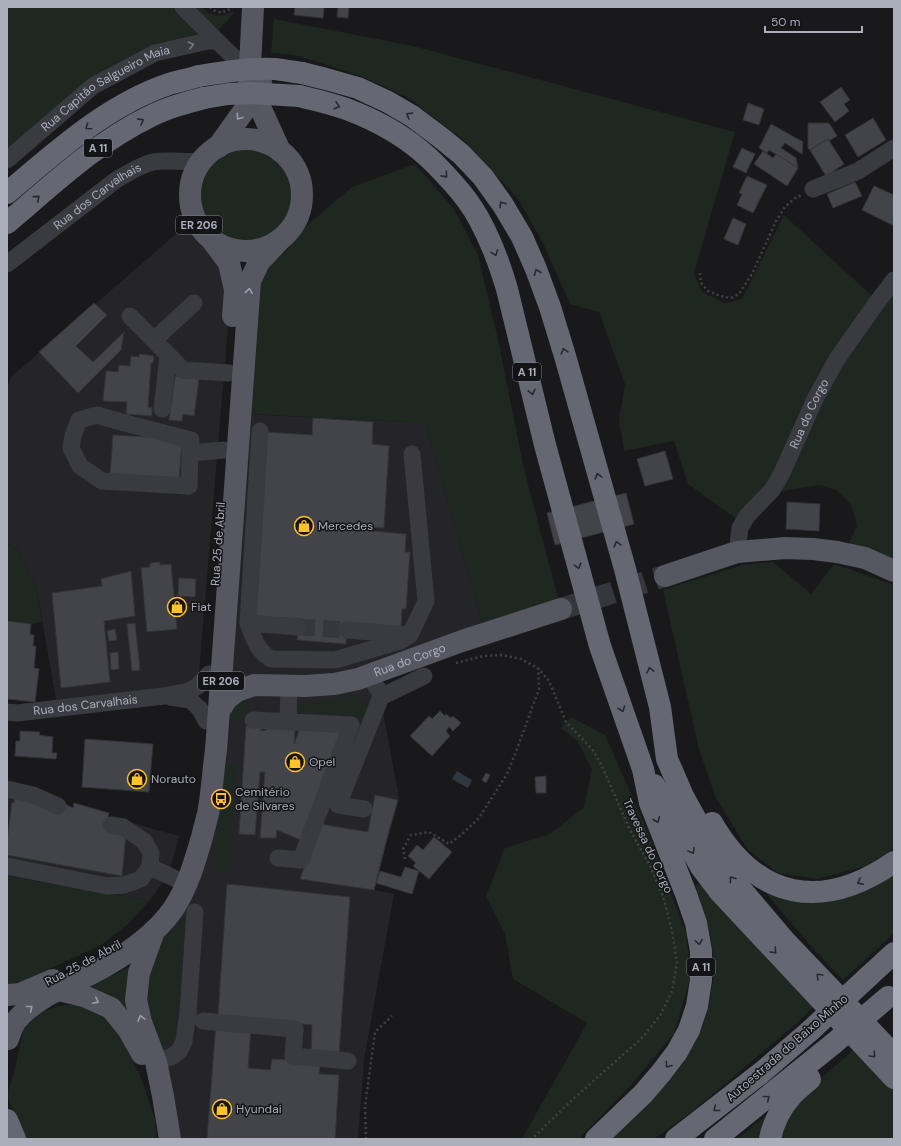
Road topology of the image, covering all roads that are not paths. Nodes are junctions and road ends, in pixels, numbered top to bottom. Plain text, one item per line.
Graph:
1 (183, 7) edge
2 (253, 7) edge
3 (264, 7) edge
4 (217, 41) junction
5 (249, 72) junction
6 (218, 147) junction
7 (894, 148) edge
8 (280, 151) junction
9 (7, 160) edge
10 (201, 161) junction
11 (813, 189) road end
12 (7, 193) edge
13 (7, 223) edge
14 (212, 240) junction
15 (278, 242) junction
16 (7, 264) edge
17 (894, 280) edge
18 (194, 303) dead end
19 (130, 316) dead end
20 (154, 340) junction
21 (168, 355) junction
22 (230, 373) junction
23 (162, 409) dead end
24 (260, 431) dead end
25 (224, 450) junction
26 (190, 453) junction
27 (412, 454) dead end
28 (737, 552) junction
29 (894, 571) edge
30 (665, 576) tunnel mouth
31 (561, 609) tunnel mouth
32 (248, 622) junction
33 (298, 627) tunnel mouth
34 (347, 630) tunnel mouth
35 (410, 635) junction
36 (222, 657) junction
37 (285, 660) junction
38 (209, 674) junction
39 (424, 676) dead end
40 (358, 679) junction
41 (254, 685) junction
42 (287, 686) junction
43 (382, 694) junction
44 (164, 696) junction
45 (660, 708) junction
46 (7, 712) edge
47 (212, 716) junction
48 (253, 720) dead end
49 (288, 721) junction
50 (643, 769) junction
51 (7, 789) edge
52 (58, 806) dead end
53 (364, 809) dead end
54 (111, 825) dead end
55 (278, 858) dead end
56 (894, 862) edge
57 (7, 866) edge
58 (150, 867) junction
59 (176, 879) junction
60 (195, 912) dead end
61 (154, 931) junction
62 (894, 953) edge
63 (59, 990) junction
64 (891, 994) edge
65 (7, 995) edge
66 (204, 1021) dead end
67 (7, 1037) edge
68 (833, 1044) junction
69 (7, 1052) edge
70 (894, 1055) edge
71 (348, 1061) dead end
72 (156, 1062) junction
73 (894, 1078) edge
74 (163, 1096) junction
75 (7, 1120) edge
76 (15, 1139) edge
77 (170, 1139) edge
78 (596, 1139) edge
79 (676, 1139) edge
80 (714, 1139) edge
81 (770, 1139) edge

1 - 4 street
2 - 5 main road, ER 206
3 - 8 main road, ER 206
4 - 5 street
9 -> 4 street, Rua Capitão Salgueiro Maia
5 -> 6 main road, ER 206
6 - 8 main road, ER 206
6 - 10 main road, ER 206
7 - 11 street
8 - 15 main road, ER 206
10 - 14 main road, ER 206
10 - 16 street, Rua dos Carvalhais
45 -> 12 highway, bridge
13 -> 50 highway, A 11, bridge
14 - 15 main road, ER 206
14 - 22 main road, Rua 25 de Abril / ER 206
36 -> 15 main road, Rua 25 de Abril / ER 206
17 - 28 street, Rua do Corgo
18 - 20 street
19 - 20 street
20 - 21 street
21 - 22 street
21 - 23 street
22 - 25 main road, Rua 25 de Abril / ER 206
24 - 32 street
25 - 26 street
25 - 38 main road, Rua 25 de Abril / ER 206
26 - 26 street
27 - 35 street
28 - 29 main road
28 - 30 main road
31 - 40 main road, Rua do Corgo
32 - 33 street
32 - 37 street
34 - 35 street
35 - 37 street
36 - 41 main road, Rua do Corgo
36 - 47 main road, Rua 25 de Abril / ER 206
37 - 42 street
38 - 44 street, Rua dos Carvalhais
38 - 47 main road, Rua 25 de Abril / ER 206
39 - 43 street
40 - 42 main road, Rua do Corgo
40 - 43 street
41 - 42 main road, Rua do Corgo
41 - 47 main road, Rua do Corgo
42 - 49 street
43 - 53 street
44 - 46 street, Rua dos Carvalhais
44 - 47 street, Rua dos Carvalhais
56 -> 45 highway
70 -> 45 highway
47 - 59 main road, Rua 25 de Abril / ER 206
47 - 61 main road, Rua 25 de Abril / ER 206
48 - 49 street
49 - 55 street
50 -> 73 highway, A 11
50 -> 78 highway, A 11
51 - 52 street
54 - 58 street
57 - 58 street
58 - 59 street
59 - 65 main road, Rua 25 de Abril / ER 206
60 - 72 street
61 - 63 main road, Rua 25 de Abril / ER 206
72 -> 61 main road, Rua 25 de Abril
62 -> 79 highway, Autoestrada do Baixo Minho, bridge
67 -> 63 main road, Rua 25 de Abril / ER 206
63 -> 74 main road, Rua 25 de Abril
64 - 68 highway, Autoestrada do Baixo Minho, bridge
66 - 71 street
67 - 69 main road, Rua 25 de Abril
80 -> 68 highway, Autoestrada do Baixo Minho
68 - 81 highway
72 - 74 main road, Rua 25 de Abril
74 - 77 main road, Rua 25 de Abril
75 - 76 highway

